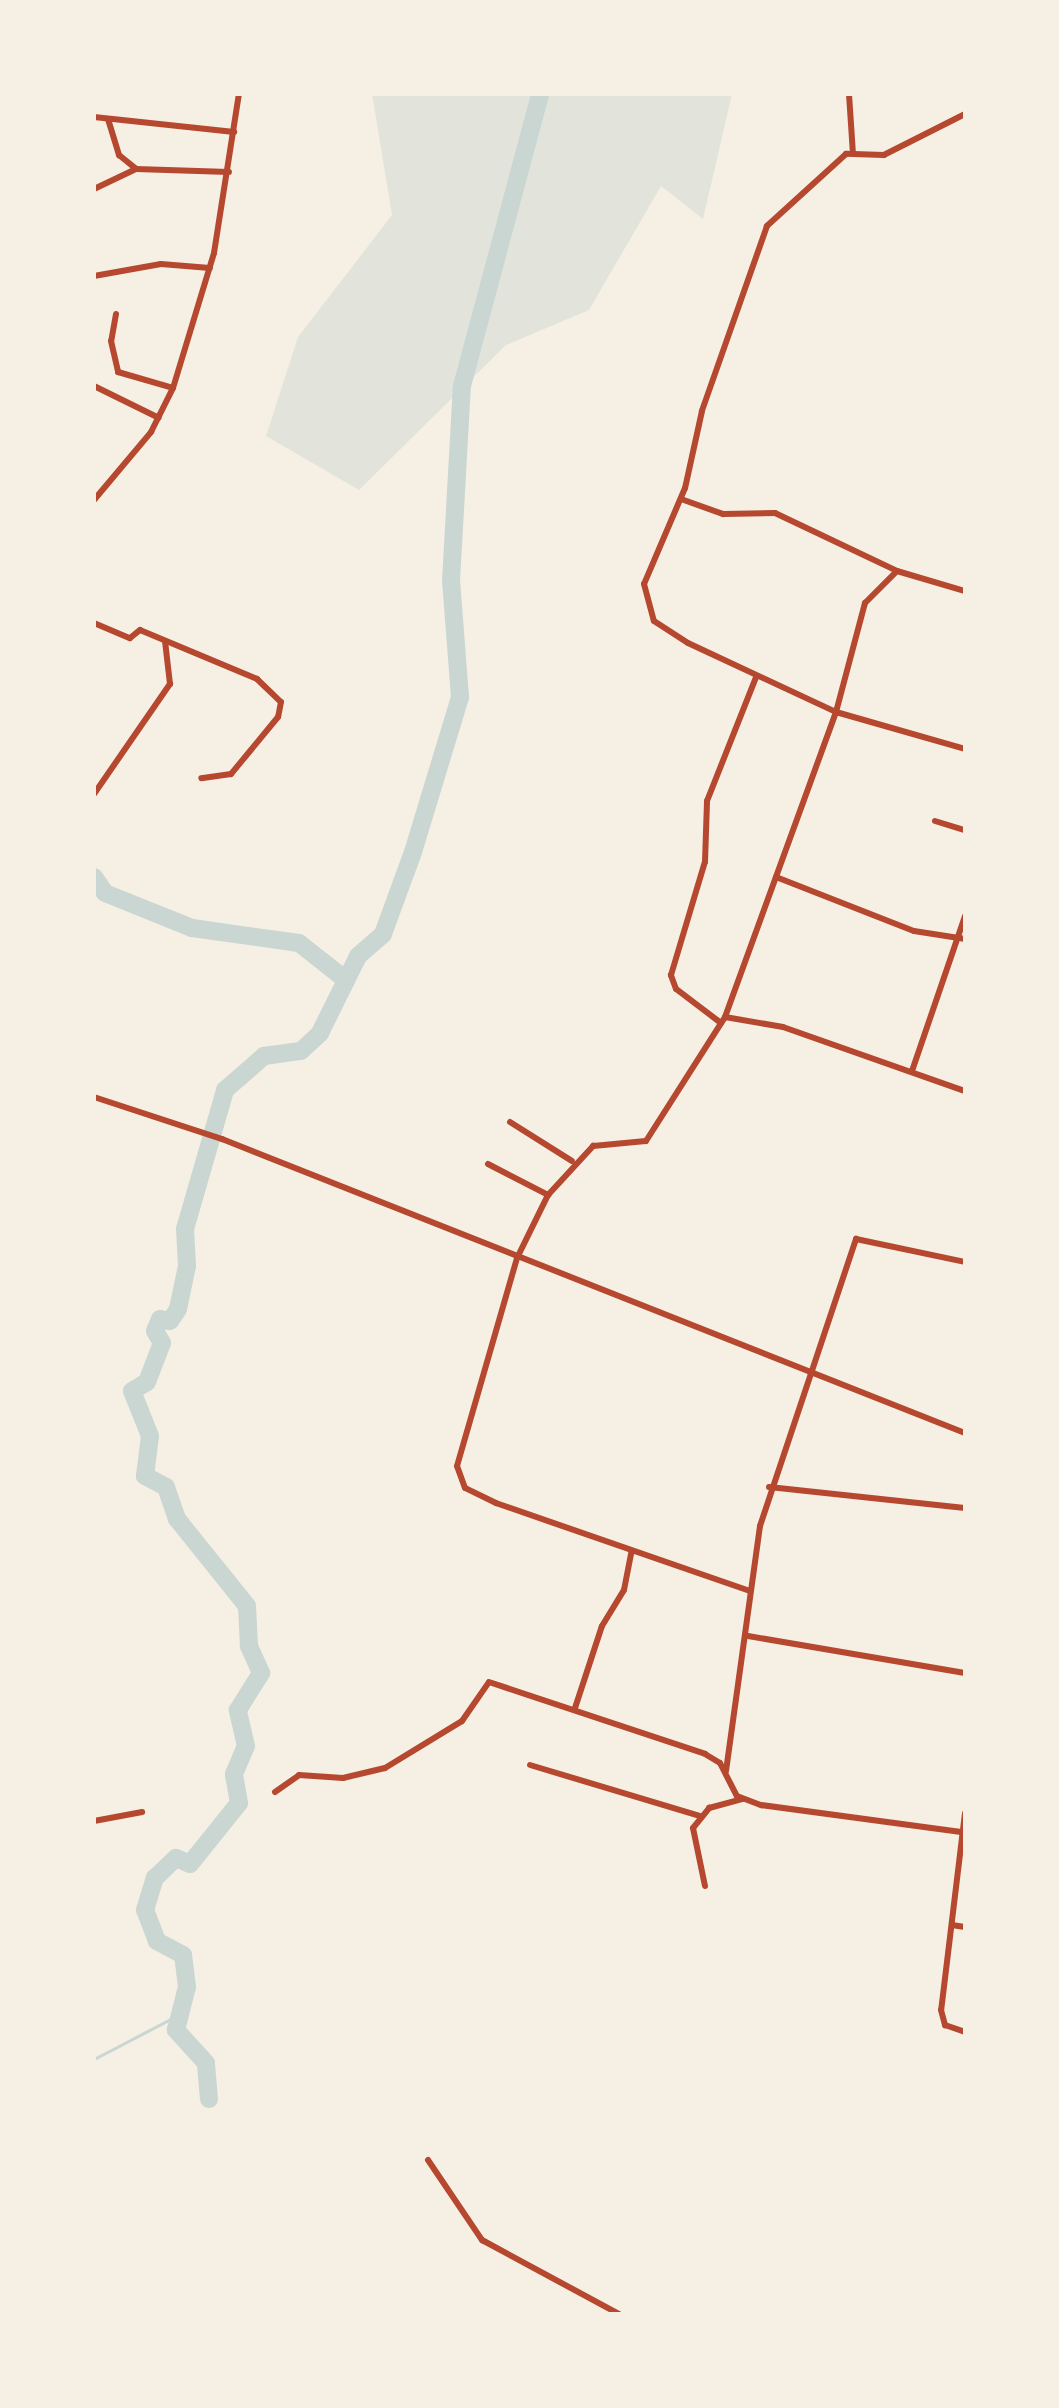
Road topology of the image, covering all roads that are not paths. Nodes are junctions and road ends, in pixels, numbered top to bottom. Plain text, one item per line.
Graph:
1 (239, 94) edge
2 (849, 94) edge
3 (965, 114) edge
4 (94, 117) edge
5 (108, 119) junction
6 (234, 132) junction
7 (853, 154) junction
8 (136, 169) junction
9 (229, 172) junction
10 (94, 189) edge
11 (210, 268) junction
12 (94, 276) edge
13 (116, 314) dead end
14 (94, 386) edge
15 (173, 388) junction
16 (159, 418) junction
17 (681, 499) junction
18 (94, 500) edge
19 (897, 571) junction
20 (965, 591) edge
21 (94, 623) edge
22 (165, 640) junction
23 (756, 677) junction
24 (836, 712) junction
25 (965, 749) edge
26 (201, 778) dead end
27 (94, 794) edge
28 (935, 821) dead end
29 (965, 830) edge
30 (776, 877) junction
31 (965, 916) edge
32 (962, 940) edge
33 (723, 1020) junction
34 (912, 1071) junction
35 (965, 1091) edge
36 (94, 1097) edge
37 (510, 1122) dead end
38 (572, 1161) junction
39 (488, 1164) dead end
40 (548, 1195) junction
41 (517, 1258) junction
42 (965, 1262) edge
43 (811, 1374) junction
44 (965, 1433) edge
45 (769, 1487) junction
46 (965, 1508) edge
47 (631, 1553) junction
48 (750, 1591) junction
49 (748, 1636) junction
50 (965, 1673) edge
51 (575, 1708) junction
52 (530, 1765) dead end
53 (726, 1771) junction
54 (275, 1792) dead end
55 (743, 1799) junction
56 (142, 1812) dead end
57 (965, 1813) edge
58 (700, 1816) junction
59 (94, 1821) edge
60 (961, 1832) junction
61 (705, 1886) dead end
62 (952, 1925) junction
63 (965, 1927) edge
64 (965, 2032) edge
65 (428, 2160) dead end
66 (619, 2314) edge

1 - 6 street
2 - 7 street
3 - 7 street
4 - 5 street
5 - 6 street
5 - 8 street
6 - 9 street
7 - 17 street
8 - 9 street
8 - 10 street
9 - 11 street
11 - 12 street
11 - 15 street
13 - 15 street
14 - 16 street
15 - 16 street
16 - 18 street
17 - 19 street
17 - 23 street
19 - 20 street
19 - 24 street
21 - 22 street
22 - 26 street
22 - 27 street
23 - 24 street
23 - 33 street
24 - 25 street
24 - 30 street
28 - 29 street
30 - 32 street
30 - 33 street
31 - 32 street
32 - 34 street
33 - 34 street
33 - 38 street
34 - 35 street
36 - 41 street
37 - 38 street
38 - 40 street
39 - 40 street
40 - 41 street
41 - 43 street
41 - 47 street
42 - 43 street
43 - 44 street
43 - 45 street
45 - 46 street
45 - 48 street
47 - 48 street
47 - 51 street
48 - 49 street
49 - 50 street
49 - 53 street
51 - 53 street
51 - 54 street
52 - 58 street
53 - 55 street
55 - 58 street
55 - 60 street
56 - 59 street
57 - 60 street
58 - 61 street
60 - 62 street
62 - 63 street
62 - 64 street
65 - 66 street

